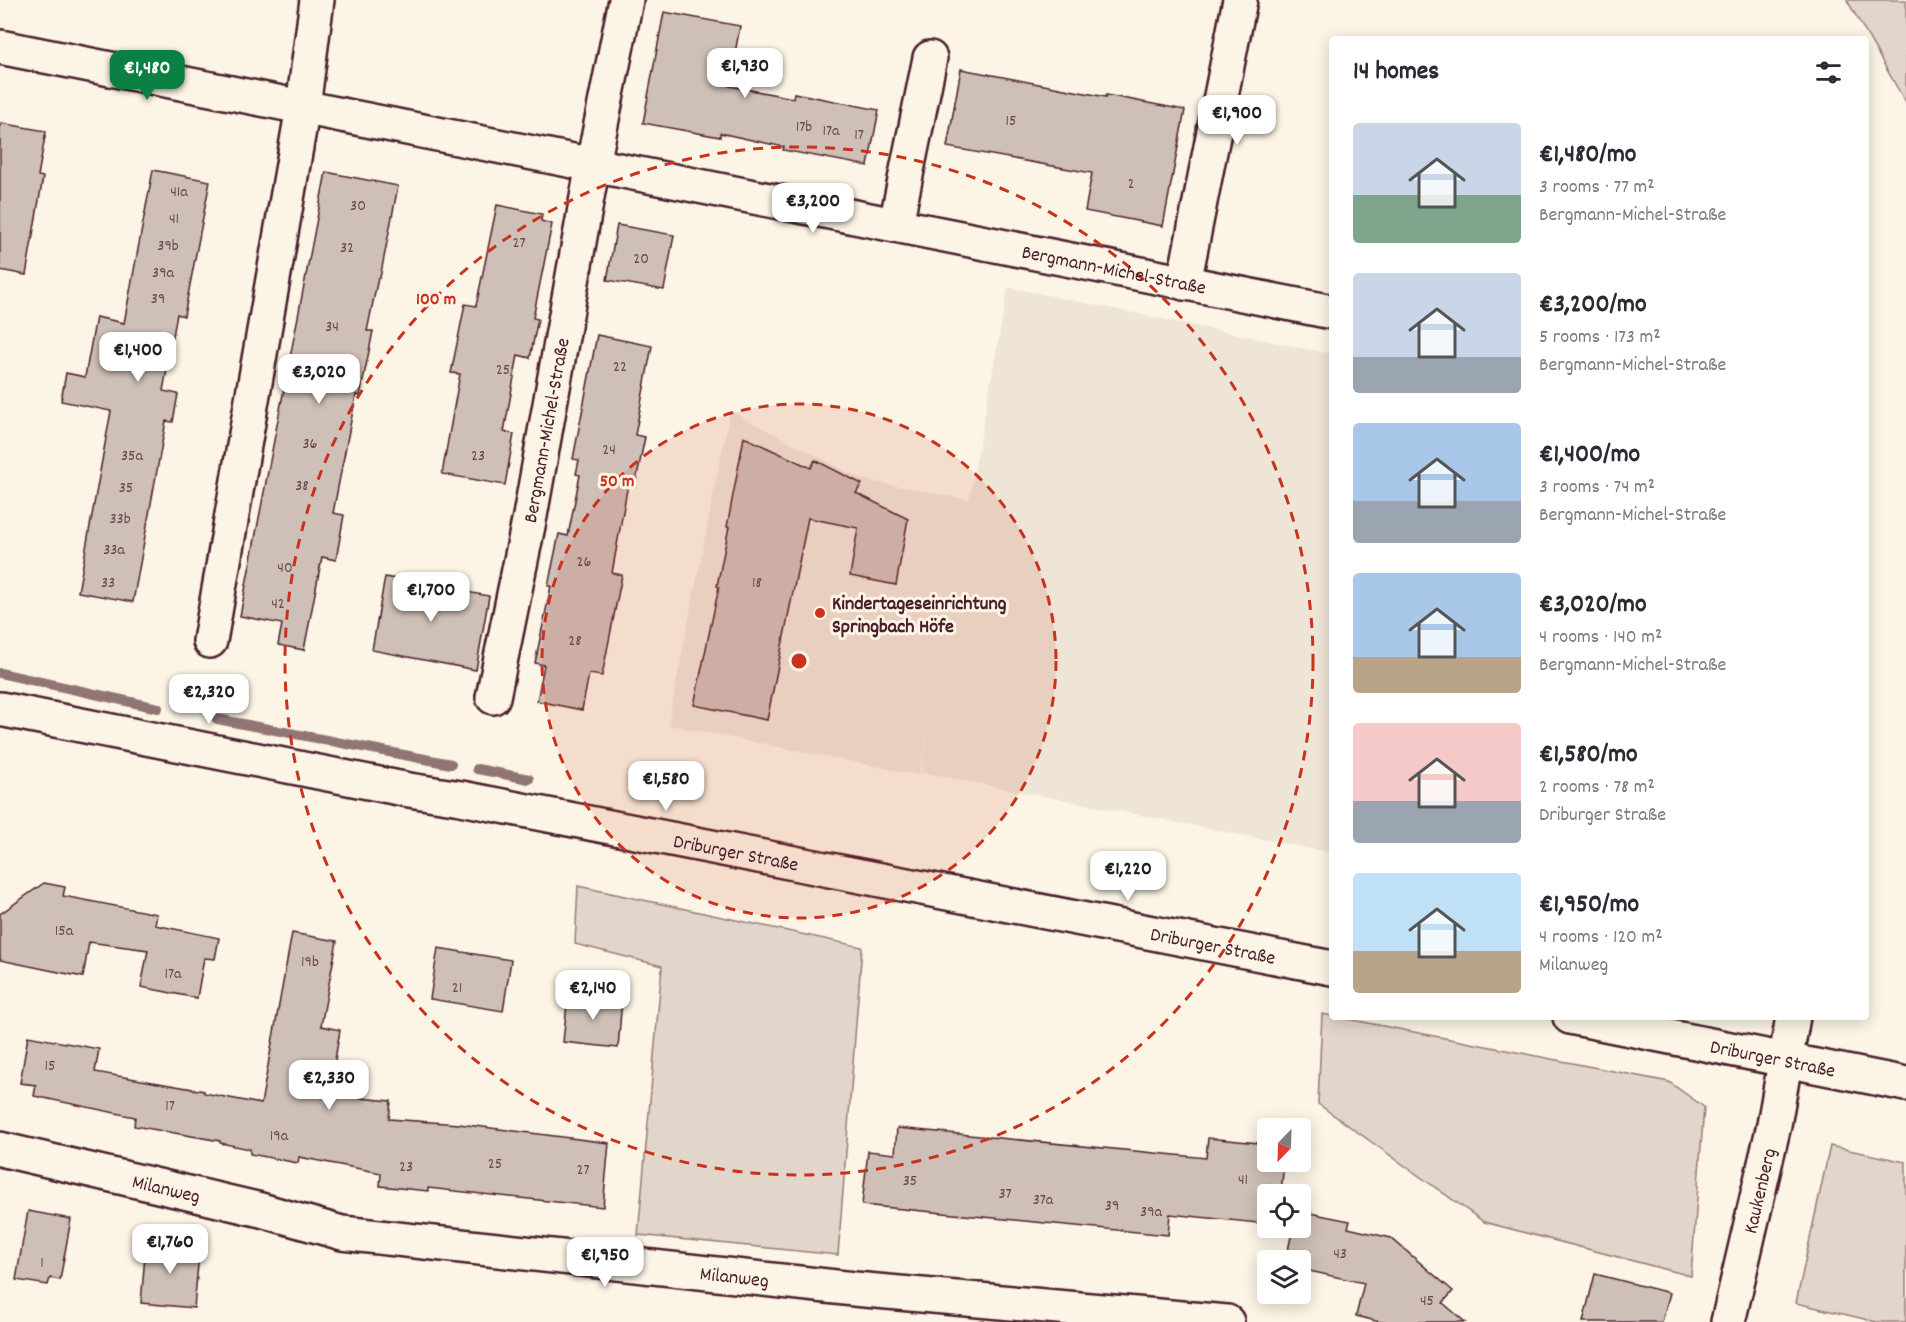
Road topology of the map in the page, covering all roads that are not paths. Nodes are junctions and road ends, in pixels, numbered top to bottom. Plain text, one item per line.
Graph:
1 (317, 0) edge
2 (626, 0) edge
3 (1240, 0) edge
4 (0, 46) edge
5 (930, 58) dead end
6 (303, 107) junction
7 (592, 164) junction
8 (896, 224) junction
9 (1185, 283) junction
10 (1329, 311) edge
11 (210, 640) dead end
12 (493, 697) dead end
13 (0, 709) edge
14 (1329, 967) edge
15 (1585, 1020) edge
16 (1793, 1020) edge
17 (1786, 1060) junction
18 (1906, 1084) edge
19 (0, 1149) edge
20 (1227, 1322) edge
21 (1728, 1322) edge

1 - 6 street
2 - 7 street, Bergmann-Michel-Straße
3 - 9 street
4 - 6 street, Bergmann-Michel-Straße
5 - 8 street
6 - 7 street, Bergmann-Michel-Straße
6 - 11 street
7 - 8 street, Bergmann-Michel-Straße
7 - 12 street, Bergmann-Michel-Straße
8 - 9 street, Bergmann-Michel-Straße
9 - 10 street, Bergmann-Michel-Straße
13 - 14 street, Driburger Straße
15 - 17 street, Driburger Straße
16 - 17 street
17 - 18 street, Driburger Straße
17 - 21 street, Kaukenberg
19 - 20 street, Milanweg

